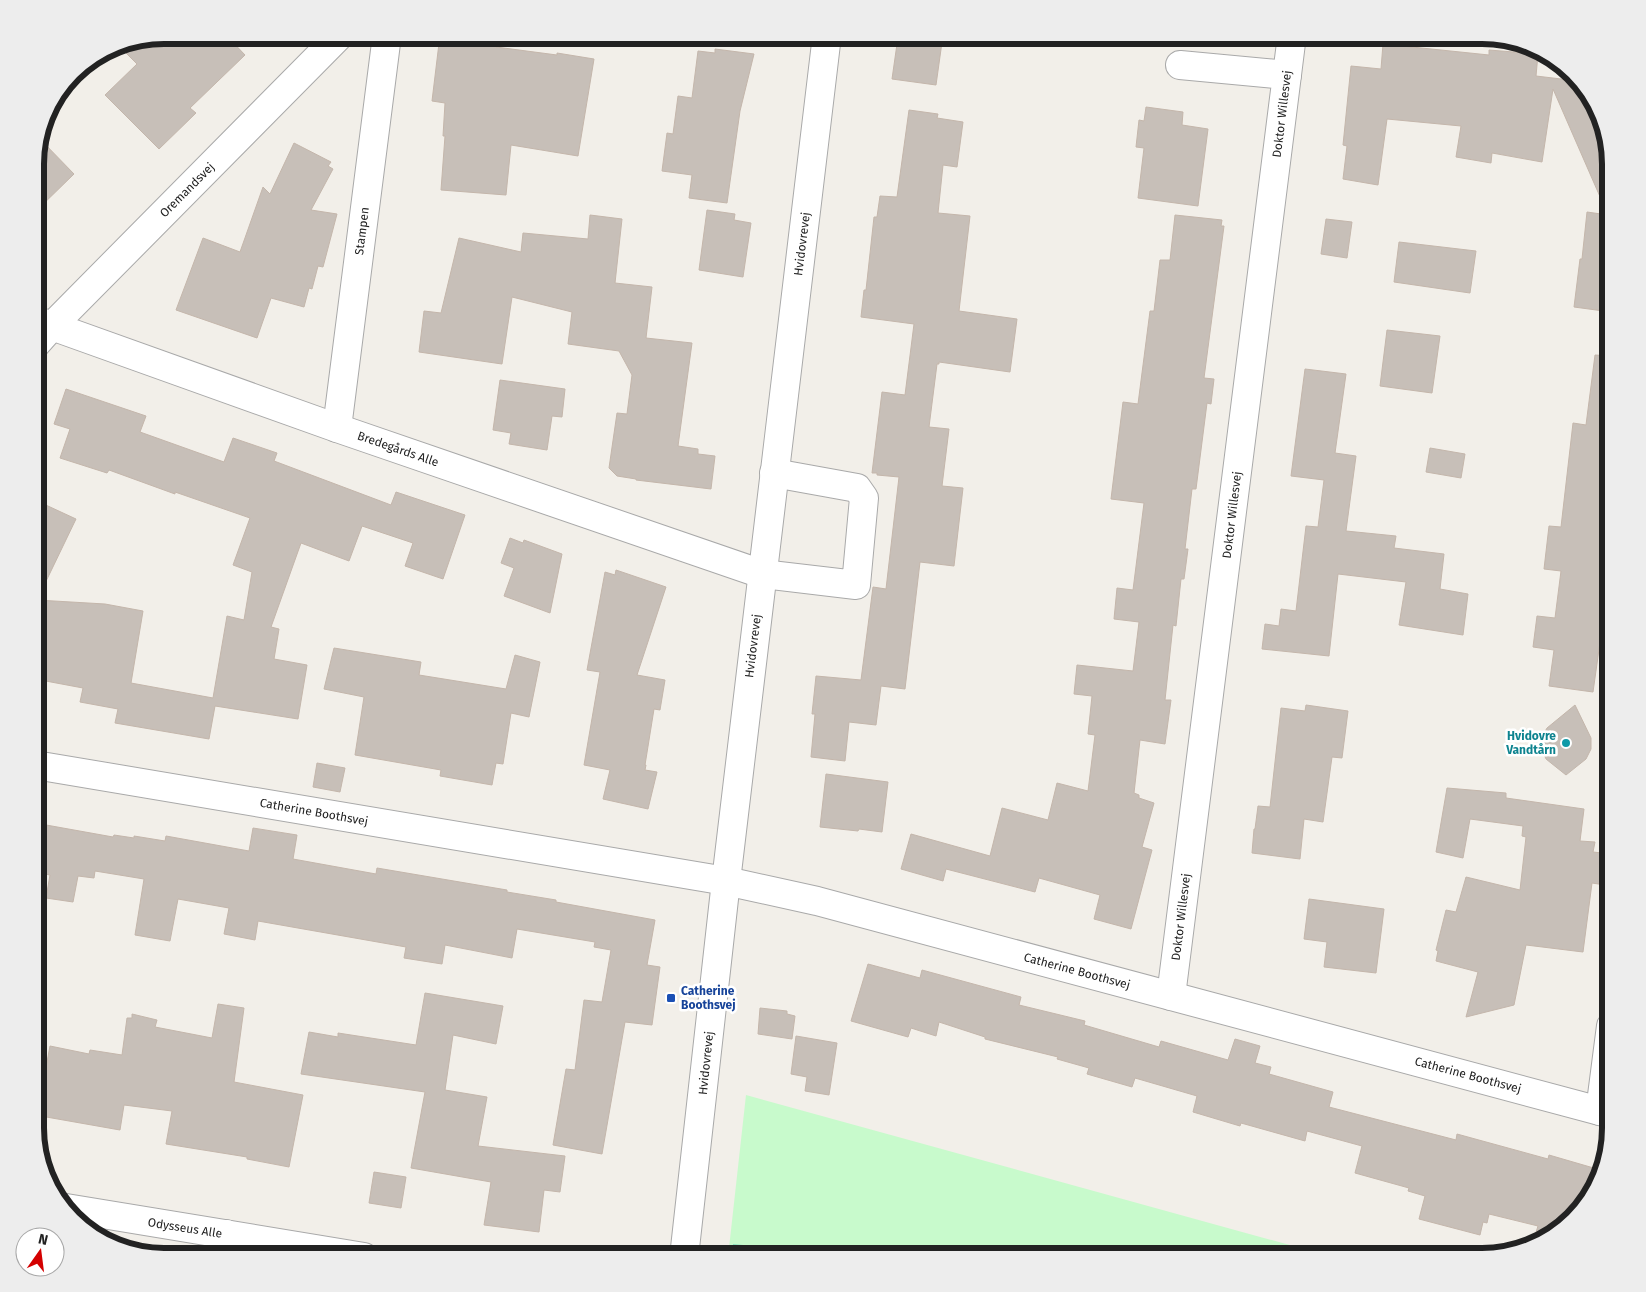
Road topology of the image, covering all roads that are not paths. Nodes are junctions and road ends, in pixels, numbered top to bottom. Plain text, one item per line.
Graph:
1 (331, 44) edge
2 (386, 44) edge
3 (826, 44) edge
4 (1291, 44) edge
5 (1180, 65) dead end
6 (1287, 74) junction
7 (44, 328) edge
8 (44, 332) edge
9 (337, 428) junction
10 (774, 473) junction
11 (762, 574) junction
12 (44, 767) edge
13 (726, 881) junction
14 (1171, 996) junction
15 (1602, 1111) edge
16 (78, 1211) edge
17 (224, 1246) edge
18 (249, 1248) edge
19 (685, 1248) edge

1 - 7 street, Oremandsvej
2 - 9 street, Stampen
3 - 10 street, Hvidovrevej
4 - 6 street, Doktor Willesvej
5 - 6 street
6 - 14 street, Doktor Willesvej
8 - 9 street, Bredegårds Alle
9 - 11 street, Bredegårds Alle
10 - 11 street, Hvidovrevej
10 - 11 street, Bredegårds Alle
11 - 13 street, Hvidovrevej
12 - 13 street, Catherine Boothsvej
13 - 14 street, Catherine Boothsvej
13 - 19 street, Hvidovrevej
14 - 15 street, Catherine Boothsvej
16 - 17 street, Odysseus Alle
17 - 18 street, Odysseus Alle

